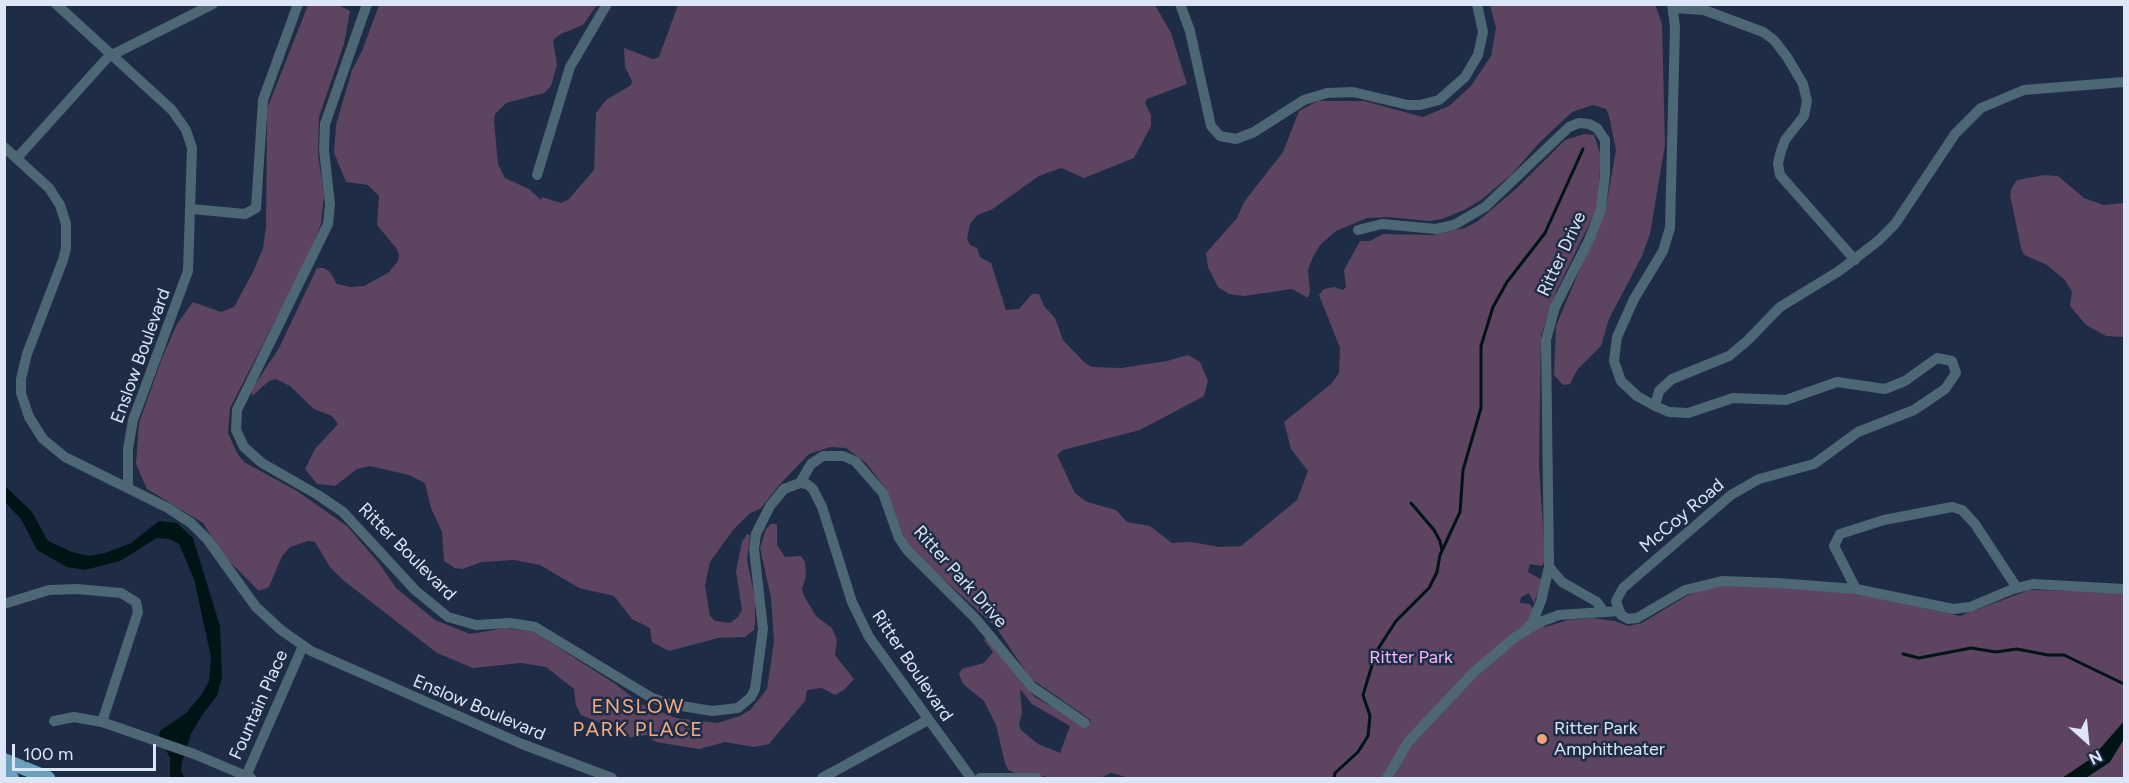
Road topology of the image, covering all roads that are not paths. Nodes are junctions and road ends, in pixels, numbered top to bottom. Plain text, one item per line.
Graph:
1 (56, 4) edge
2 (213, 4) edge
3 (298, 4) edge
4 (367, 4) edge
5 (607, 4) edge
6 (1179, 4) edge
7 (1477, 4) edge
8 (1673, 6) edge
9 (112, 55) junction
10 (2124, 82) edge
11 (4, 147) edge
12 (17, 158) junction
13 (537, 175) dead end
14 (192, 209) junction
15 (1358, 230) dead end
16 (1854, 260) junction
17 (1655, 406) junction
18 (800, 483) junction
19 (128, 488) junction
20 (1549, 567) junction
21 (2017, 588) junction
22 (2124, 589) edge
23 (1856, 590) junction
24 (4, 604) edge
25 (1603, 611) junction
26 (1619, 611) junction
27 (1525, 631) junction
28 (303, 646) junction
29 (928, 720) junction
30 (54, 722) dead end
31 (102, 722) junction
32 (1085, 723) dead end
33 (4, 760) edge
34 (4, 775) edge
35 (248, 777) edge
36 (12, 778) edge
37 (48, 778) edge
38 (612, 778) edge
39 (822, 778) edge
40 (971, 778) edge
41 (980, 778) edge
42 (1038, 778) edge
43 (1387, 778) edge

1 - 9 street, Enslow Boulevard
2 - 9 street
3 - 14 street
4 - 18 street, Ritter Boulevard
5 - 13 street
6 - 7 street
8 - 16 street
8 - 17 street, McCoy Road
9 - 12 street
9 - 14 street, Enslow Boulevard
10 - 16 street
11 - 12 street
12 - 19 street
14 - 19 street, Enslow Boulevard
15 - 20 street, Ritter Drive
16 - 17 street
17 - 26 street, McCoy Road
18 - 29 street, Ritter Boulevard
18 - 32 street, Ritter Park Drive
19 - 28 street, Enslow Boulevard
20 - 25 street
20 - 27 street, Ritter Drive
21 - 22 street
21 - 23 street
21 - 23 street
23 - 26 street
24 - 31 street
25 - 26 street
25 - 27 street
27 - 43 street
28 - 35 street, Fountain Place
28 - 38 street, Enslow Boulevard
29 - 39 street
29 - 40 street, Ritter Boulevard
30 - 31 street
31 - 35 street
33 - 37 main road
34 - 36 main road
41 - 42 street

